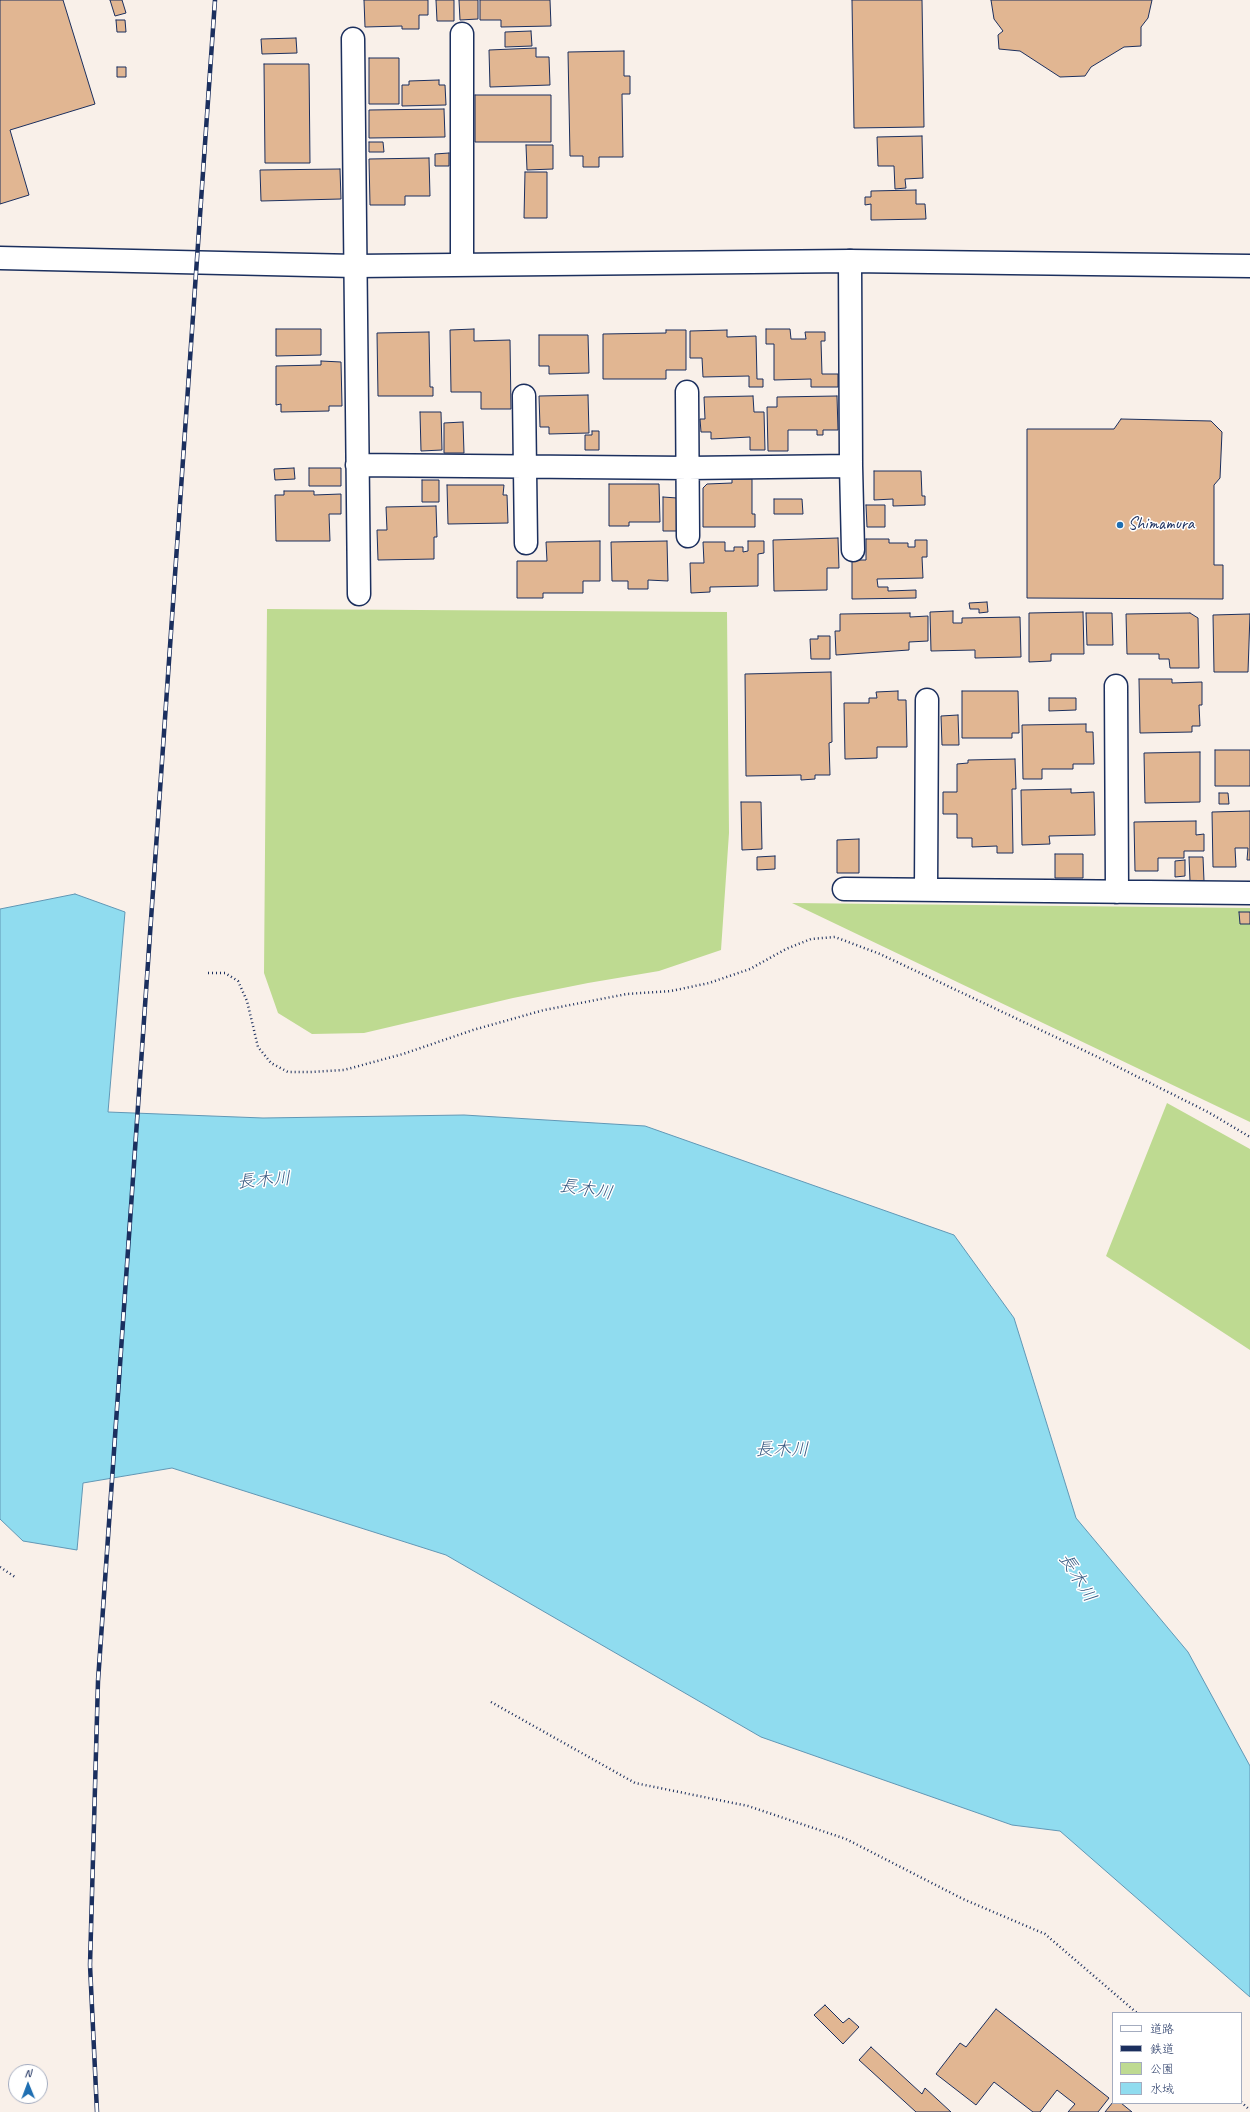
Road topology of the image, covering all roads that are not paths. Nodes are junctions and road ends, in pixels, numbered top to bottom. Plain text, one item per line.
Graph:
1 (462, 34) dead end
2 (354, 39) dead end
3 (0, 258) edge
4 (850, 261) junction
5 (462, 264) junction
6 (355, 266) junction
7 (1250, 266) edge
8 (687, 392) dead end
9 (524, 396) dead end
10 (358, 465) junction
11 (851, 466) junction
12 (524, 467) junction
13 (688, 468) junction
14 (688, 536) dead end
15 (526, 543) dead end
16 (853, 550) dead end
17 (359, 594) dead end
18 (1116, 686) dead end
19 (927, 700) dead end
20 (844, 889) dead end
21 (926, 890) junction
22 (1117, 892) junction
23 (1250, 894) edge

1 - 5 street
2 - 6 street
3 - 6 street
4 - 5 street
4 - 7 street
4 - 11 street
5 - 6 street
6 - 10 street
8 - 13 street
9 - 12 street
10 - 12 street
10 - 17 street
11 - 13 street
11 - 16 street
12 - 13 street
12 - 15 street
13 - 14 street
18 - 22 street
19 - 21 street
20 - 21 street
21 - 22 street
22 - 23 street

